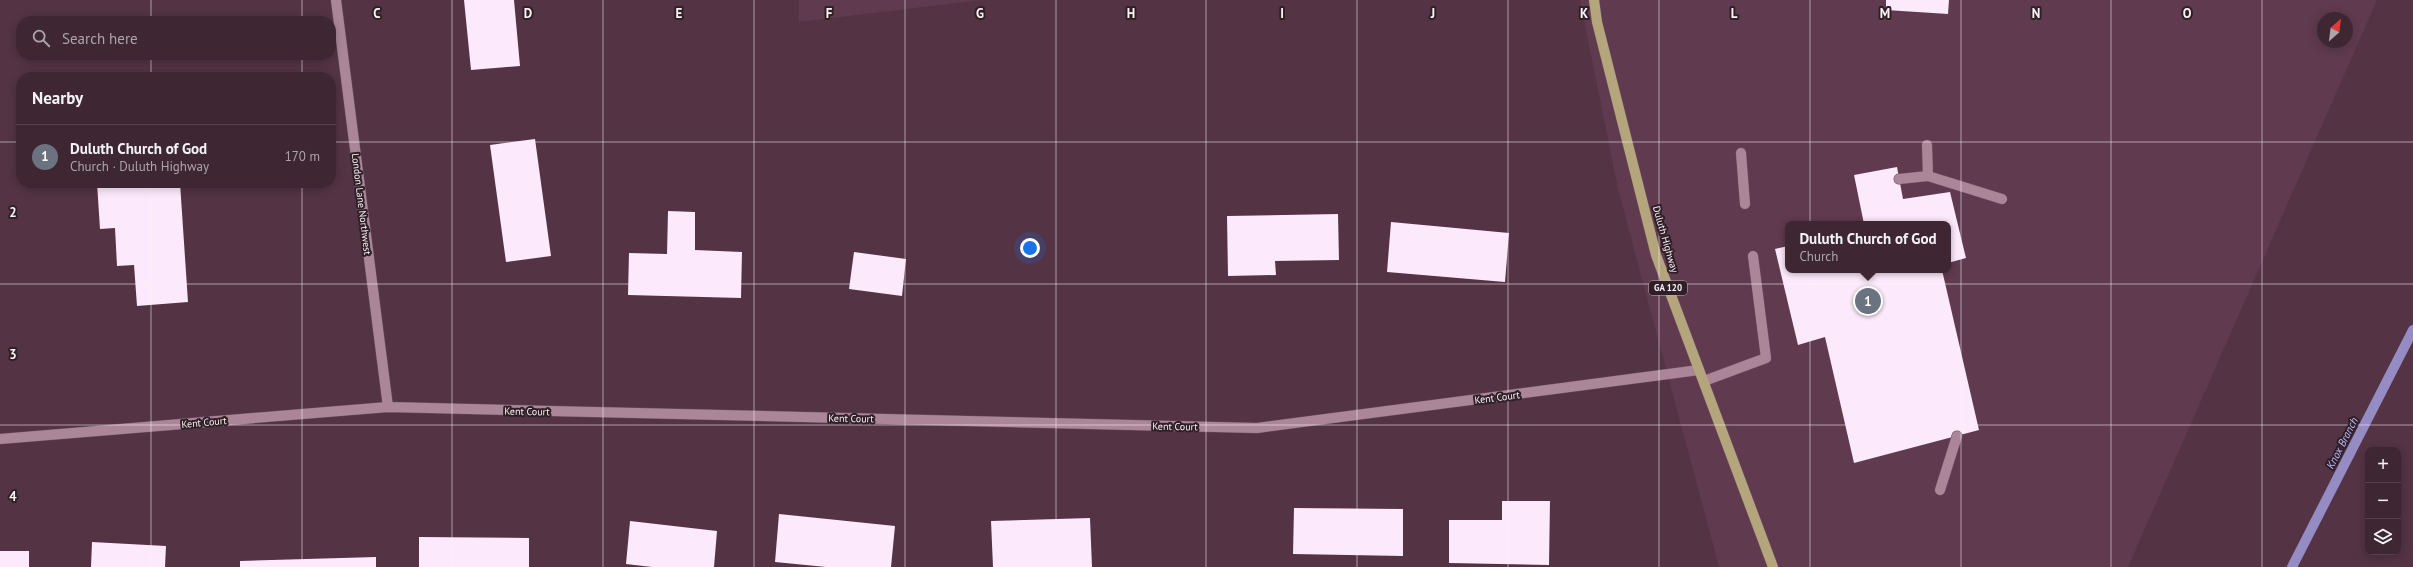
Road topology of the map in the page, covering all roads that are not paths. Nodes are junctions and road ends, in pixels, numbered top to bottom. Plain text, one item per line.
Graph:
1 (336, 0) edge
2 (1594, 0) edge
3 (1927, 145) dead end
4 (1741, 153) dead end
5 (1928, 176) junction
6 (1899, 179) dead end
7 (2002, 199) dead end
8 (1745, 204) dead end
9 (1753, 256) dead end
10 (1699, 370) junction
11 (1704, 381) junction
12 (388, 407) junction
13 (1957, 436) dead end
14 (0, 439) edge
15 (1940, 490) dead end
16 (1773, 567) edge

1 - 12 street, London Lane Northwest
2 - 10 main road, Duluth Highway / GA 120
3 - 5 street
4 - 8 street
5 - 6 street
5 - 7 street
9 - 11 street
10 - 11 main road, Duluth Highway / GA 120
10 - 12 street, Kent Court
11 - 16 main road, Duluth Highway / GA 120
12 - 14 street, Kent Court
13 - 15 street

